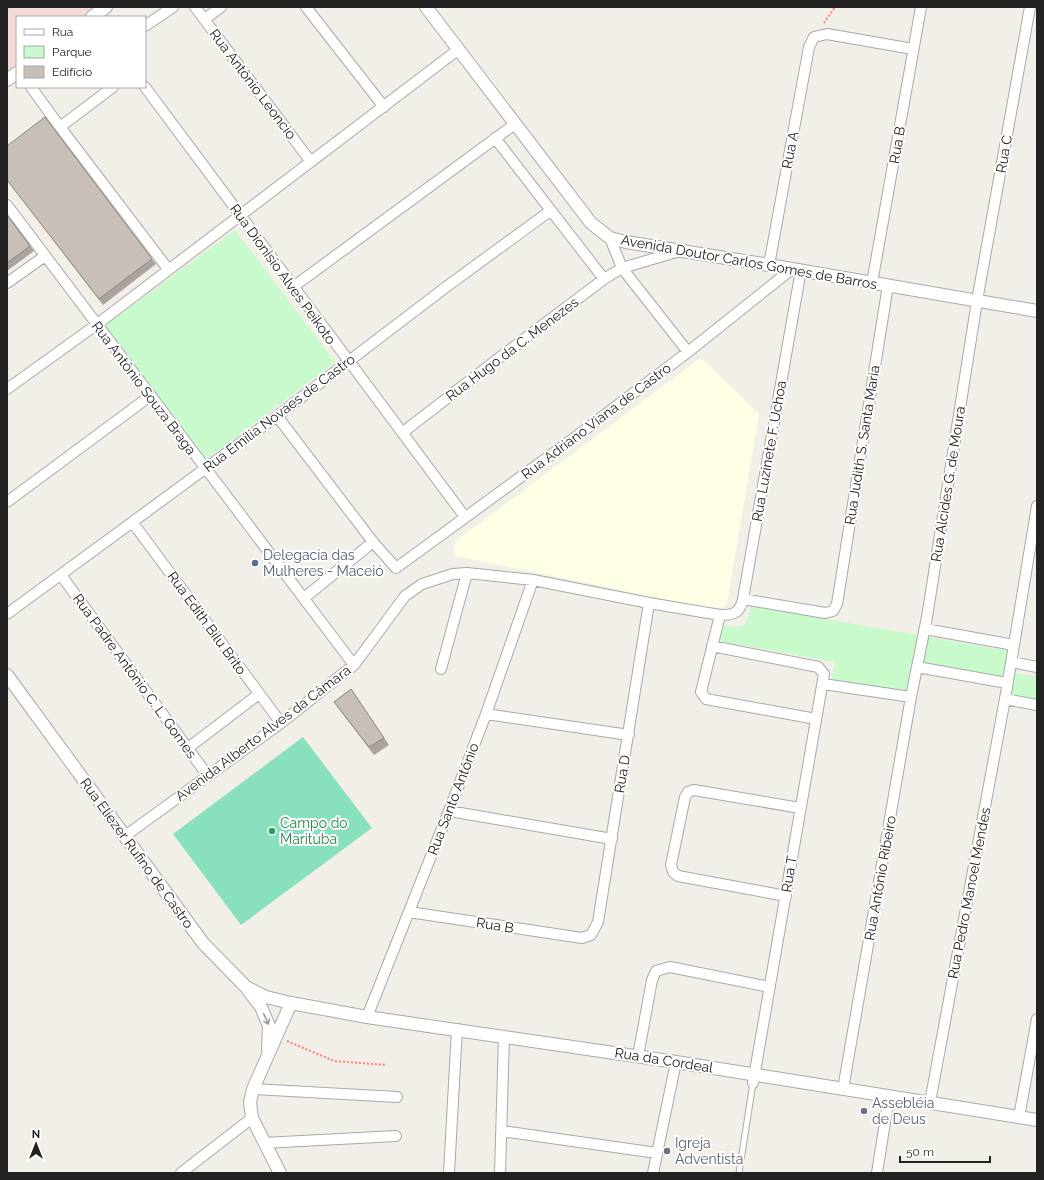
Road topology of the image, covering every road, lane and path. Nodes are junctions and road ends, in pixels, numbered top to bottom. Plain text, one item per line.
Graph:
1 (106, 7) edge
2 (173, 7) edge
3 (195, 7) edge
4 (221, 7) edge
5 (306, 7) edge
6 (426, 7) edge
7 (835, 7) edge
8 (921, 7) edge
9 (1030, 7) edge
10 (94, 16) edge
11 (205, 19) junction
12 (146, 25) edge
13 (814, 37) junction
14 (459, 49) junction
15 (913, 49) junction
16 (16, 74) edge
17 (7, 80) edge
18 (32, 88) edge
19 (112, 88) edge
20 (146, 88) edge
21 (384, 107) junction
22 (515, 124) junction
23 (60, 127) junction
24 (495, 138) junction
25 (311, 162) junction
26 (7, 205) edge
27 (550, 211) junction
28 (240, 215) junction
29 (610, 238) junction
30 (682, 250) junction
31 (45, 256) junction
32 (769, 265) junction
33 (622, 268) junction
34 (168, 269) junction
35 (797, 270) junction
36 (604, 279) junction
37 (872, 282) junction
38 (7, 283) edge
39 (888, 285) junction
40 (293, 287) junction
41 (977, 301) junction
42 (1037, 311) edge
43 (96, 325) junction
44 (688, 352) junction
45 (348, 361) junction
46 (7, 389) edge
47 (150, 396) junction
48 (277, 416) junction
49 (402, 433) junction
50 (205, 468) junction
51 (7, 502) edge
52 (1037, 506) edge
53 (465, 517) junction
54 (133, 523) junction
55 (373, 542) junction
56 (467, 573) junction
57 (61, 575) junction
58 (533, 580) junction
59 (304, 598) junction
60 (743, 599) junction
61 (649, 603) junction
62 (7, 614) edge
63 (720, 615) junction
64 (925, 629) junction
65 (1014, 645) junction
66 (712, 646) junction
67 (1011, 662) junction
68 (354, 665) junction
69 (1037, 666) edge
70 (917, 667) junction
71 (441, 669) dead end
72 (7, 675) edge
73 (823, 679) junction
74 (1007, 683) junction
75 (259, 694) junction
76 (911, 697) junction
77 (1005, 699) junction
78 (1037, 705) edge
79 (486, 714) junction
80 (816, 719) junction
81 (281, 723) junction
82 (629, 735) junction
83 (188, 748) junction
84 (208, 776) junction
85 (800, 808) junction
86 (449, 811) junction
87 (125, 836) junction
88 (612, 839) junction
89 (786, 896) junction
90 (409, 912) junction
91 (582, 938) joint
92 (770, 987) junction
93 (246, 988) junction
94 (290, 1003) junction
95 (367, 1017) junction
96 (1037, 1019) edge
97 (457, 1029) junction
98 (277, 1036) junction
99 (504, 1036) junction
100 (267, 1056) junction
101 (638, 1056) junction
102 (676, 1062) junction
103 (387, 1064) dead end
104 (754, 1079) junction
105 (253, 1089) junction
106 (843, 1089) junction
107 (397, 1097) dead end
108 (889, 1097) junction
109 (930, 1102) junction
110 (1019, 1117) junction
111 (252, 1118) junction
112 (1037, 1120) edge
113 (502, 1131) junction
114 (396, 1136) dead end
115 (264, 1143) junction
116 (657, 1153) junction
117 (181, 1173) edge
118 (280, 1173) edge
119 (449, 1173) edge
120 (500, 1173) edge
121 (654, 1173) edge
122 (739, 1173) edge
123 (877, 1173) edge

1 - 10 street
2 - 12 street
3 - 11 street, Rua Antônio Leoncio
4 - 11 street
5 - 21 street
6 - 14 street, Avenida Doutor Carlos Gomes de Barros
7 - 13 path
8 - 15 street, Rua B
9 - 41 street, Rua C
11 - 25 street, Rua Antônio Leoncio
13 - 15 street
13 - 32 street, Rua A
14 - 21 street
14 - 22 street, Avenida Doutor Carlos Gomes de Barros
15 - 37 street, Rua B
16 - 17 street
18 - 23 street
19 - 23 street
20 - 28 street, Rua Dionisio Alves Peikoto
21 - 25 street
22 - 24 street
22 - 29 street, Avenida Doutor Carlos Gomes de Barros
23 - 34 street
24 - 27 street
24 - 40 street
25 - 28 street
26 - 31 street, Rua Antônio Souza Braga
27 - 36 street
27 - 45 street, Rua Emília Novaes de Castro
28 - 34 street
28 - 40 street, Rua Dionisio Alves Peikoto
29 - 30 street, Avenida Doutor Carlos Gomes de Barros
29 - 33 street
30 - 32 street, Avenida Doutor Carlos Gomes de Barros
30 - 33 street, Rua Hugo da C. Menezes
31 - 38 street
31 - 43 street, Rua Antônio Souza Braga
32 - 35 street, Avenida Doutor Carlos Gomes de Barros
33 - 36 street, Rua Hugo da C. Menezes
33 - 44 street
34 - 43 street
35 - 37 street, Avenida Doutor Carlos Gomes de Barros
35 - 44 street, Rua Adriano Viana de Castro
35 - 60 street, Rua Luzinete F. Uchoa
36 - 49 street, Rua Hugo da C. Menezes
37 - 39 street, Avenida Doutor Carlos Gomes de Barros
39 - 41 street, Avenida Doutor Carlos Gomes de Barros
39 - 60 street, Rua Judith S. Santa Maria
40 - 45 street, Rua Dionisio Alves Peikoto
41 - 42 street, Avenida Doutor Carlos Gomes de Barros
41 - 64 street, Rua Alcides G. de Moura
43 - 46 street
43 - 47 street, Rua Antônio Souza Braga
44 - 53 street, Rua Adriano Viana de Castro
45 - 48 street, Rua Emília Novaes de Castro
45 - 49 street, Rua Dionisio Alves Peikoto
47 - 50 street, Rua Antônio Souza Braga
47 - 51 street
48 - 50 street, Rua Emília Novaes de Castro
48 - 55 street
49 - 53 street, Rua Dionisio Alves Peikoto
50 - 54 street, Rua Emília Novaes de Castro
50 - 59 street, Rua Antônio Souza Braga
52 - 65 street, Rua Pedro Manoel Mendes
53 - 55 street, Rua Adriano Viana de Castro
54 - 57 street, Rua Emília Novaes de Castro
54 - 75 street, Rua Edith Bilu Brito
55 - 59 street
56 - 58 street, Avenida Alberto Alves da Câmara
56 - 68 street, Avenida Alberto Alves da Câmara
56 - 71 street
57 - 62 street, Rua Emília Novaes de Castro
57 - 83 street, Rua Padre Antônio C. L. Gomes
58 - 61 street, Avenida Alberto Alves da Câmara
58 - 79 street, Rua Santo Antônio
59 - 68 street, Rua Antônio Souza Braga
60 - 63 street, Rua Luzinete F. Uchoa
61 - 63 street, Avenida Alberto Alves da Câmara
61 - 82 street, Rua D
63 - 66 street
64 - 65 street
64 - 70 street, Rua Alcides G. de Moura
65 - 67 street, Rua Pedro Manoel Mendes
66 - 73 street
66 - 80 street
67 - 69 street
67 - 74 street, Rua Pedro Manoel Mendes
68 - 81 street, Avenida Alberto Alves da Câmara
70 - 74 street
70 - 76 street, Rua Antônio Ribeiro
72 - 87 street, Rua Eliezer Rufino de Castro
73 - 76 street
73 - 80 street, Rua T
74 - 77 street, Rua Pedro Manoel Mendes
75 - 81 street, Rua Edith Bilu Brito
75 - 83 street
76 - 106 street, Rua Antônio Ribeiro
77 - 78 street
77 - 109 street, Rua Pedro Manoel Mendes
79 - 82 street
79 - 86 street, Rua Santo Antônio
80 - 85 street, Rua T
81 - 84 street, Avenida Alberto Alves da Câmara
82 - 88 street, Rua D
83 - 84 street, Rua Padre Antônio C. L. Gomes
84 - 87 street, Avenida Alberto Alves da Câmara
85 - 89 street, Rua T
85 - 89 street
86 - 88 street
86 - 90 street, Rua Santo Antônio
87 - 93 street, Rua Eliezer Rufino de Castro
88 - 91 street, Rua D
89 - 92 street, Rua T
90 - 91 street, Rua B
90 - 95 street, Rua Santo Antônio
92 - 101 street
92 - 104 street, Rua T
93 - 94 street, Rua Eliezer Rufino de Castro
93 -> 100 street
94 - 95 street, Rua da Cordeal
94 - 98 street
95 - 97 street, Rua da Cordeal
96 - 110 street
97 - 99 street, Rua da Cordeal
97 - 119 street
98 - 100 street
98 - 103 path
99 - 101 street, Rua da Cordeal
99 - 113 street
100 - 105 street
101 - 102 street, Rua da Cordeal
102 - 104 street, Rua da Cordeal
102 - 116 street
104 - 106 street, Rua da Cordeal
104 - 122 lane
105 - 107 street
105 - 111 street
106 - 108 street, Rua da Cordeal
108 - 109 street, Rua da Cordeal
108 - 123 street
109 - 110 street, Rua da Cordeal
110 - 112 street, Rua da Cordeal
111 - 115 street
111 - 117 street
113 - 116 street
113 - 120 street
114 - 115 street
115 - 118 street
116 - 121 street

